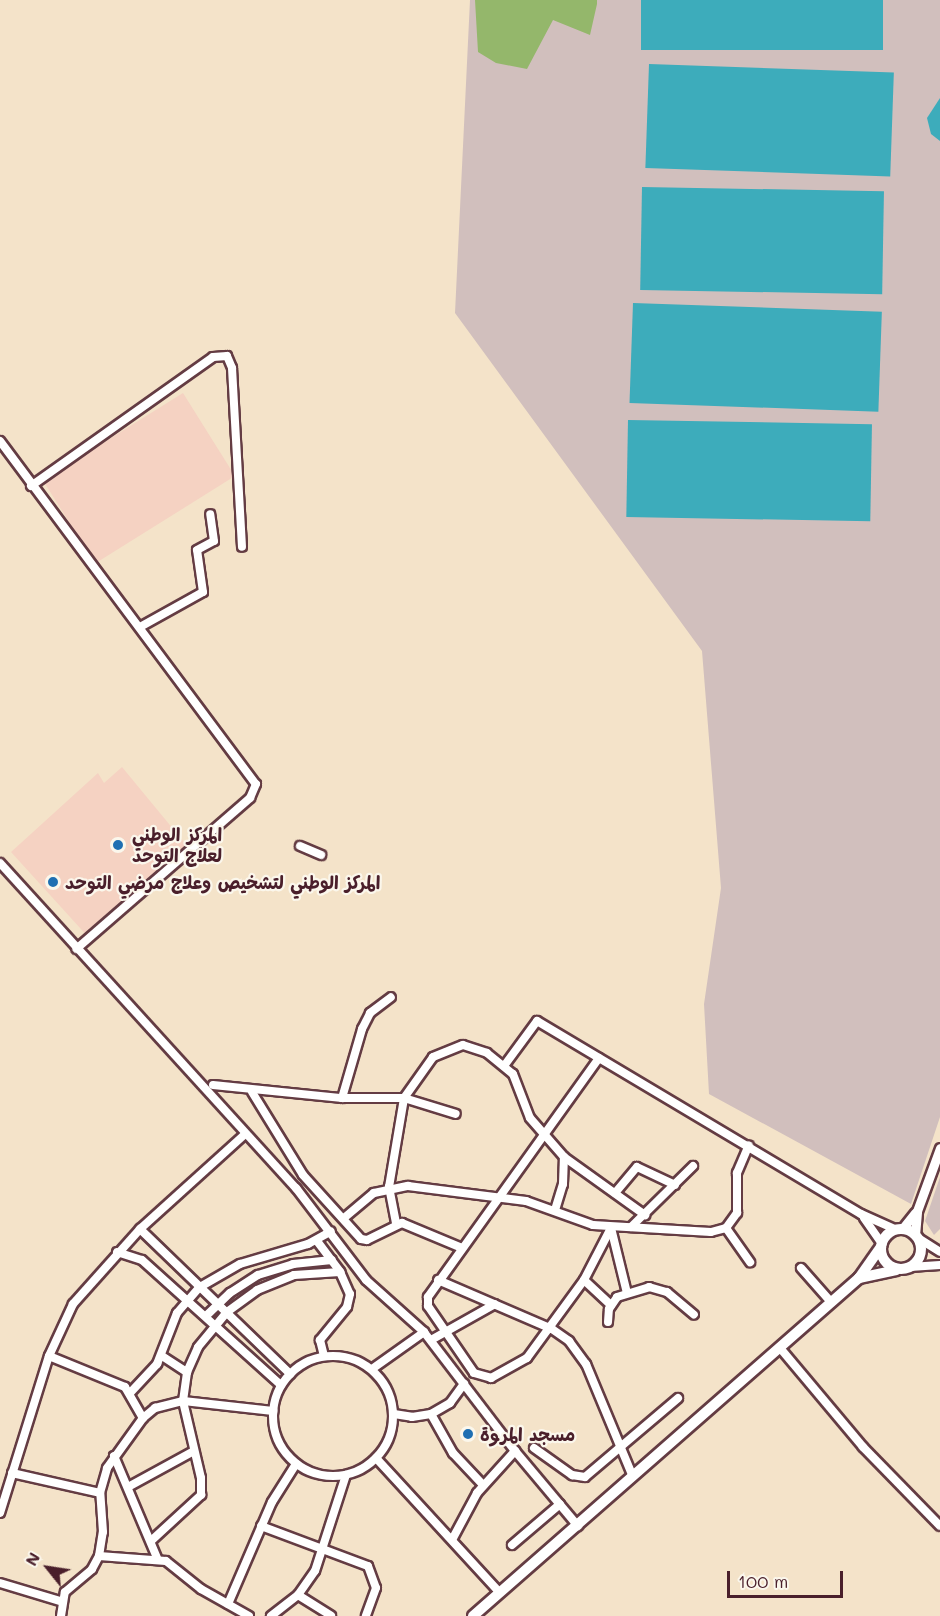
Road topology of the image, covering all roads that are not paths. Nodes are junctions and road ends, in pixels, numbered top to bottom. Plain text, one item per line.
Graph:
1 (0, 441) edge
2 (31, 486) junction
3 (210, 514) dead end
4 (242, 547) dead end
5 (140, 627) junction
6 (300, 846) dead end
7 (321, 855) dead end
8 (0, 863) edge
9 (76, 949) junction
10 (391, 997) dead end
11 (599, 1058) junction
12 (504, 1066) junction
13 (213, 1085) dead end
14 (252, 1092) junction
15 (342, 1098) junction
16 (404, 1098) junction
17 (456, 1114) dead end
18 (244, 1134) junction
19 (543, 1135) junction
20 (749, 1146) junction
21 (940, 1148) edge
22 (564, 1157) junction
23 (693, 1166) dead end
24 (675, 1185) junction
25 (389, 1187) junction
26 (615, 1193) junction
27 (498, 1197) junction
28 (555, 1210) junction
29 (917, 1211) junction
30 (861, 1214) junction
31 (645, 1215) junction
32 (344, 1218) junction
33 (396, 1223) junction
34 (631, 1227) junction
35 (611, 1228) junction
36 (726, 1228) junction
37 (140, 1229) junction
38 (899, 1229) junction
39 (330, 1231) junction
40 (917, 1236) junction
41 (317, 1241) junction
42 (881, 1245) junction
43 (462, 1248) junction
44 (117, 1252) junction
45 (940, 1252) edge
46 (332, 1260) junction
47 (750, 1262) dead end
48 (292, 1264) junction
49 (940, 1265) edge
50 (801, 1268) dead end
51 (910, 1268) junction
52 (898, 1269) junction
53 (340, 1272) junction
54 (294, 1275) junction
55 (859, 1278) junction
56 (438, 1280) junction
57 (585, 1280) junction
58 (200, 1287) junction
59 (627, 1293) junction
60 (188, 1300) junction
61 (831, 1302) junction
62 (218, 1303) junction
63 (495, 1304) junction
64 (611, 1305) junction
65 (227, 1312) junction
66 (694, 1315) dead end
67 (206, 1316) junction
68 (608, 1322) dead end
69 (215, 1324) junction
70 (552, 1329) junction
71 (424, 1332) junction
72 (445, 1332) junction
73 (431, 1340) junction
74 (780, 1348) junction
75 (49, 1356) junction
76 (162, 1356) junction
77 (324, 1356) junction
78 (372, 1369) junction
79 (187, 1372) junction
80 (290, 1374) junction
81 (464, 1384) junction
82 (281, 1385) junction
83 (130, 1393) junction
84 (678, 1398) dead end
85 (183, 1401) junction
86 (273, 1411) junction
87 (394, 1414) junction
88 (431, 1414) junction
89 (143, 1418) junction
90 (619, 1447) junction
91 (534, 1448) dead end
92 (515, 1451) junction
93 (192, 1452) junction
94 (114, 1456) junction
95 (376, 1458) junction
96 (296, 1464) junction
97 (12, 1473) junction
98 (346, 1475) junction
99 (633, 1477) junction
100 (483, 1485) junction
101 (128, 1487) junction
102 (100, 1493) junction
103 (560, 1504) junction
104 (0, 1513) edge
105 (261, 1526) junction
106 (578, 1526) junction
107 (940, 1527) edge
108 (453, 1538) junction
109 (152, 1540) junction
110 (512, 1545) dead end
111 (325, 1549) junction
112 (99, 1556) junction
113 (157, 1558) junction
114 (0, 1583) edge
115 (500, 1593) junction
116 (298, 1595) junction
117 (60, 1601) junction
118 (228, 1604) junction
119 (61, 1616) edge
120 (249, 1616) edge
121 (271, 1616) edge
122 (331, 1616) edge
123 (366, 1616) edge
124 (473, 1616) edge

1 - 2 street
2 - 4 street
2 - 5 street
3 - 5 street
5 - 9 street
6 - 7 street
8 - 9 street
9 - 18 street
10 - 15 street
11 - 12 street
11 - 19 street
11 - 20 street
12 - 16 street
12 - 19 street
13 - 14 street
14 - 15 street
14 - 32 street
15 - 16 street
16 - 17 street
16 - 25 street
18 - 37 street
18 - 39 street
19 - 22 street
19 - 27 street
20 - 30 street
20 - 36 street
21 - 29 street
22 - 26 street
22 - 28 street
23 - 24 street
24 - 26 street
24 - 31 street
25 - 27 street
25 - 32 street
25 - 33 street
26 - 31 street
27 - 28 street
27 - 43 street
28 - 35 street
29 - 38 street
29 - 40 street
30 - 38 street
30 - 42 street
31 - 34 street
32 - 33 street
33 - 43 street
34 - 35 street
34 - 36 street
35 - 57 street
35 - 59 street
36 - 47 street
37 - 44 street
37 - 58 street
38 - 40 main road
38 - 42 main road
39 - 41 street
39 - 71 street
40 - 45 street
40 - 51 main road
41 - 46 street
41 - 58 street
42 - 52 main road
42 - 55 main road
43 - 56 street
44 - 60 street
44 - 75 street
46 - 48 street
46 - 53 street
48 - 54 street
48 - 62 street
49 - 51 street
50 - 61 street
51 - 52 main road
52 - 55 main road
53 - 54 street
53 - 77 street
54 - 65 street
55 - 61 main road
56 - 63 street
56 - 72 street
57 - 64 street
57 - 70 street
58 - 60 street
58 - 62 street
59 - 64 street
59 - 66 street
60 - 67 street
60 - 76 street
61 - 74 main road
62 - 65 street
62 - 67 street
63 - 70 street
63 - 72 street
64 - 68 street
65 - 69 street
65 - 80 street
67 - 69 street
69 - 79 street
69 - 82 street
70 - 72 street
70 - 90 street
71 - 73 street
71 - 78 street
72 - 73 street
73 - 81 street
74 - 99 main road
74 - 107 street
75 - 83 street
75 - 97 street
76 - 79 street
76 - 83 street
77 - 78 street
77 - 80 street
78 - 87 street
79 - 85 street
80 - 82 street
81 - 88 street
81 - 92 street
82 - 86 street
83 - 89 street
84 - 90 street
85 - 86 street
85 - 89 street
85 - 93 street
86 - 96 street
87 - 88 street
87 - 95 street
88 - 100 street
89 - 94 street
90 - 91 street
90 - 99 street
92 - 100 street
92 - 103 street
93 - 101 street
93 - 109 street
94 - 101 street
94 - 102 street
95 - 98 street
95 - 108 street
96 - 98 street
96 - 105 street
97 - 102 street
97 - 104 street
98 - 111 street
99 - 106 main road
100 - 108 street
101 - 109 street
102 - 112 street
103 - 106 street
103 - 110 street
105 - 111 street
105 - 118 street
106 - 115 main road
108 - 115 street
109 - 113 street
111 - 116 street
111 - 123 street
112 - 113 street
112 - 117 street
113 - 118 street
114 - 117 street
115 - 124 main road
116 - 121 street
116 - 122 street
117 - 119 street
118 - 120 street

